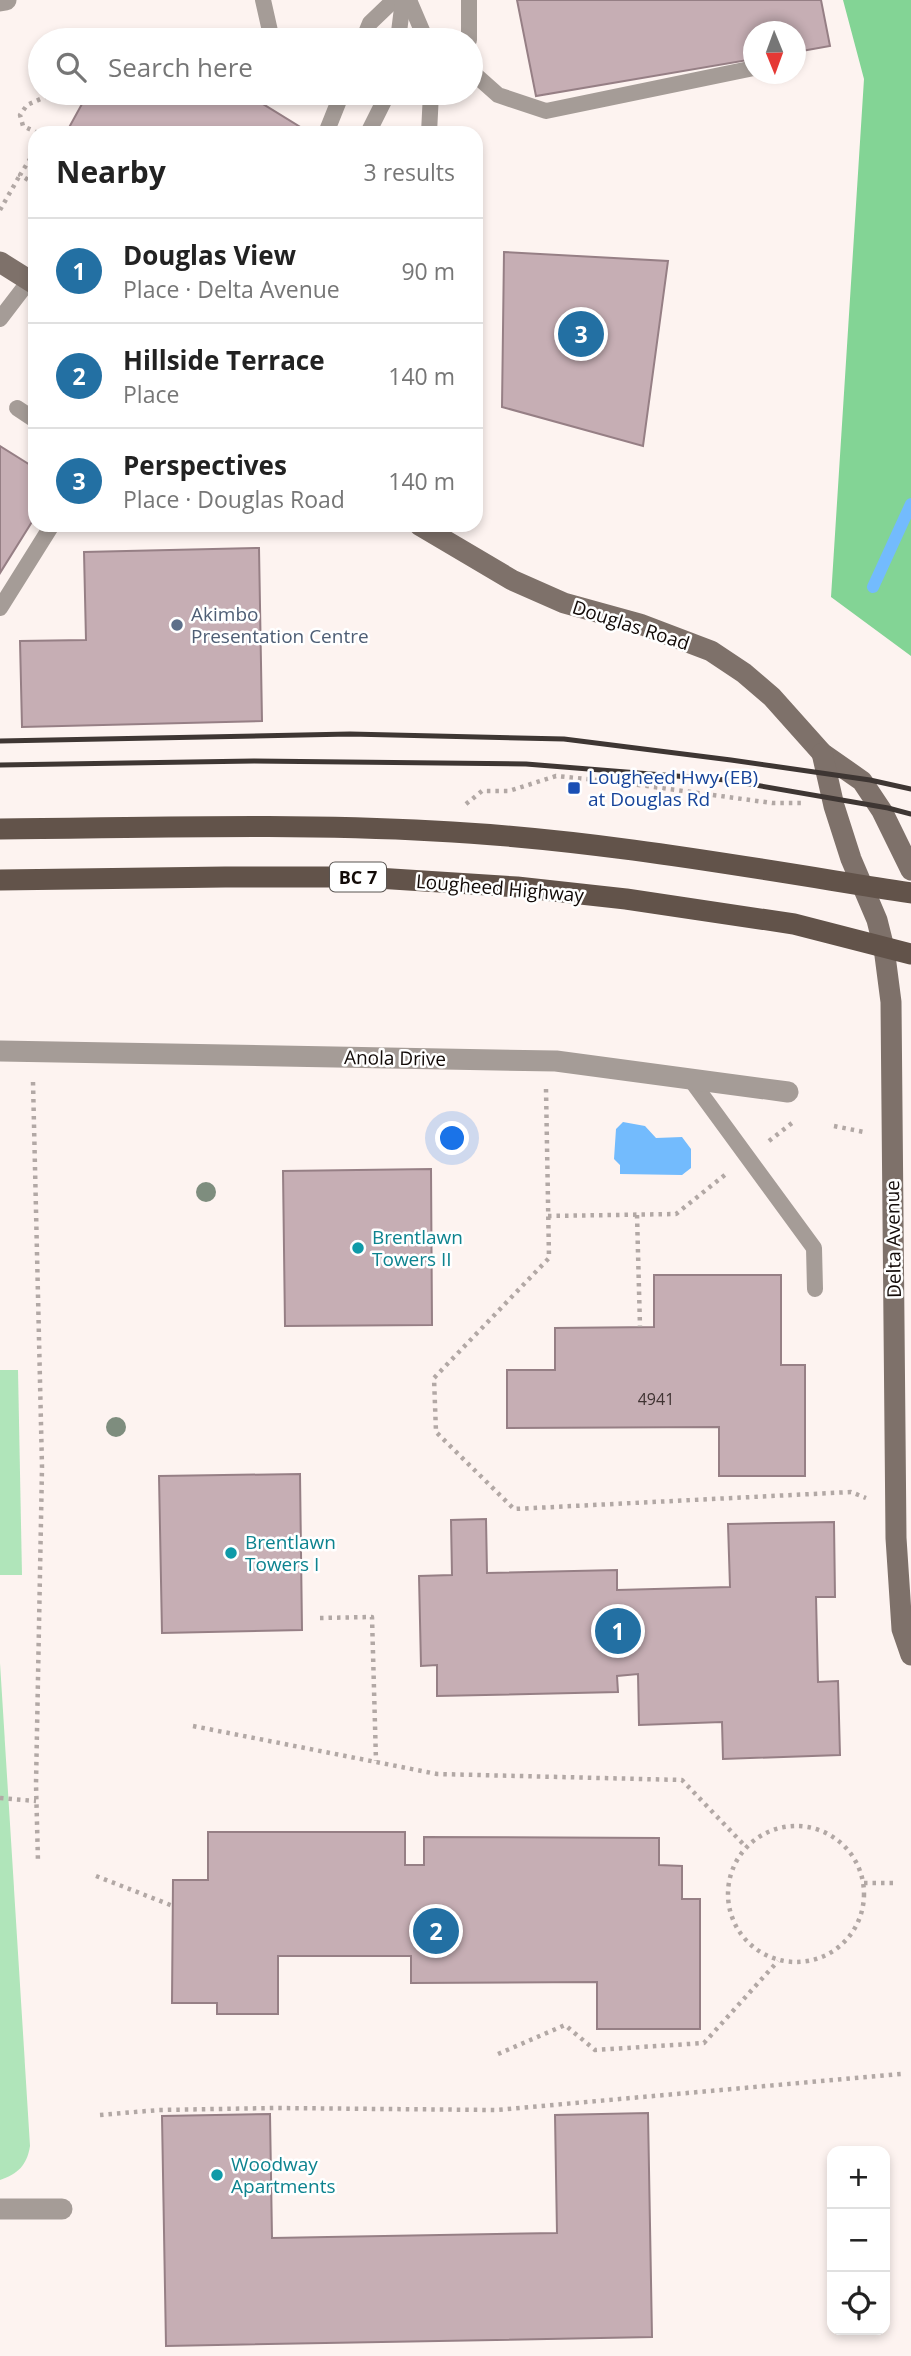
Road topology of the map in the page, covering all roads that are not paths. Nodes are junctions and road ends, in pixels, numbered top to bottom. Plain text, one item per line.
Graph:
1 (6, 0) edge
2 (263, 0) edge
3 (394, 0) edge
4 (403, 0) edge
5 (409, 0) edge
6 (469, 0) edge
7 (0, 1) edge
8 (269, 28) edge
9 (368, 28) edge
10 (400, 28) edge
11 (421, 28) edge
12 (469, 28) edge
13 (743, 70) edge
14 (483, 81) edge
15 (337, 105) edge
16 (382, 105) edge
17 (431, 105) edge
18 (329, 126) edge
19 (372, 126) edge
20 (430, 126) edge
21 (0, 262) edge
22 (28, 280) edge
23 (28, 288) edge
24 (0, 319) edge
25 (17, 408) dead end
26 (28, 415) edge
27 (48, 532) edge
28 (431, 532) edge
29 (0, 608) edge
30 (822, 753) junction
31 (0, 829) edge
32 (911, 870) edge
33 (0, 880) edge
34 (863, 886) junction
35 (911, 893) edge
36 (884, 948) junction
37 (911, 954) edge
38 (0, 1051) edge
39 (691, 1080) junction
40 (788, 1092) dead end
41 (815, 1289) dead end
42 (911, 1655) edge
43 (62, 2209) dead end
44 (0, 2210) edge

1 - 7 street
2 - 8 lane
3 - 9 lane
4 - 10 lane
5 - 11 lane
6 - 12 lane
13 - 14 lane
15 - 18 lane
16 - 19 lane
17 - 20 lane
21 - 22 street
23 - 24 lane
25 - 26 lane
27 - 29 lane
28 - 30 street, Douglas Road
30 - 32 street, Douglas Road
30 - 34 street, Douglas Road
31 - 34 main road
33 - 36 main road, Lougheed Highway / BC 7
34 - 35 main road
34 - 36 street, Douglas Road
36 - 37 main road, Lougheed Highway / BC 7
36 - 42 street, Delta Avenue
38 - 39 street, Anola Drive
39 - 40 street, Anola Drive
39 - 41 lane
43 - 44 street

